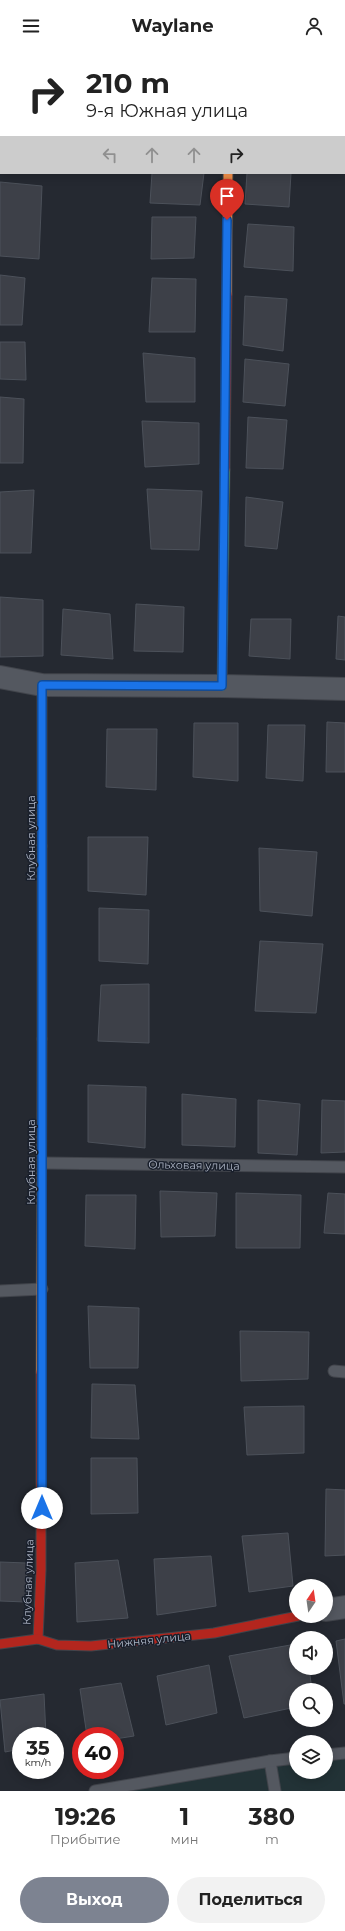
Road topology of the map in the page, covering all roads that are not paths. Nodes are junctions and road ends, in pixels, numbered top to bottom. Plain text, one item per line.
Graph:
1 (228, 174) edge
2 (0, 677) edge
3 (42, 685) junction
4 (222, 686) junction
5 (345, 689) edge
6 (43, 1163) junction
7 (345, 1167) edge
8 (42, 1289) junction
9 (0, 1291) edge
10 (334, 1371) dead end
11 (345, 1372) edge
12 (345, 1607) edge
13 (333, 1609) edge
14 (289, 1618) edge
15 (38, 1639) junction
16 (0, 1644) edge
17 (345, 1754) edge
18 (333, 1755) edge
19 (289, 1759) edge
20 (270, 1761) junction
21 (124, 1789) edge
22 (95, 1791) edge
23 (276, 1791) edge

1 - 4 street
2 - 3 street
3 - 4 street
3 - 6 street, Клубная улица
4 - 5 street
6 - 7 lane, Ольховая улица
6 - 8 street, Клубная улица
8 - 9 lane
8 - 15 street, Клубная улица
10 - 11 lane
12 - 13 street
14 - 15 street, Нижняя улица
15 - 16 street, Нижняя улица
17 - 18 lane
19 - 20 lane
20 - 21 lane
20 - 23 lane
21 - 22 lane

